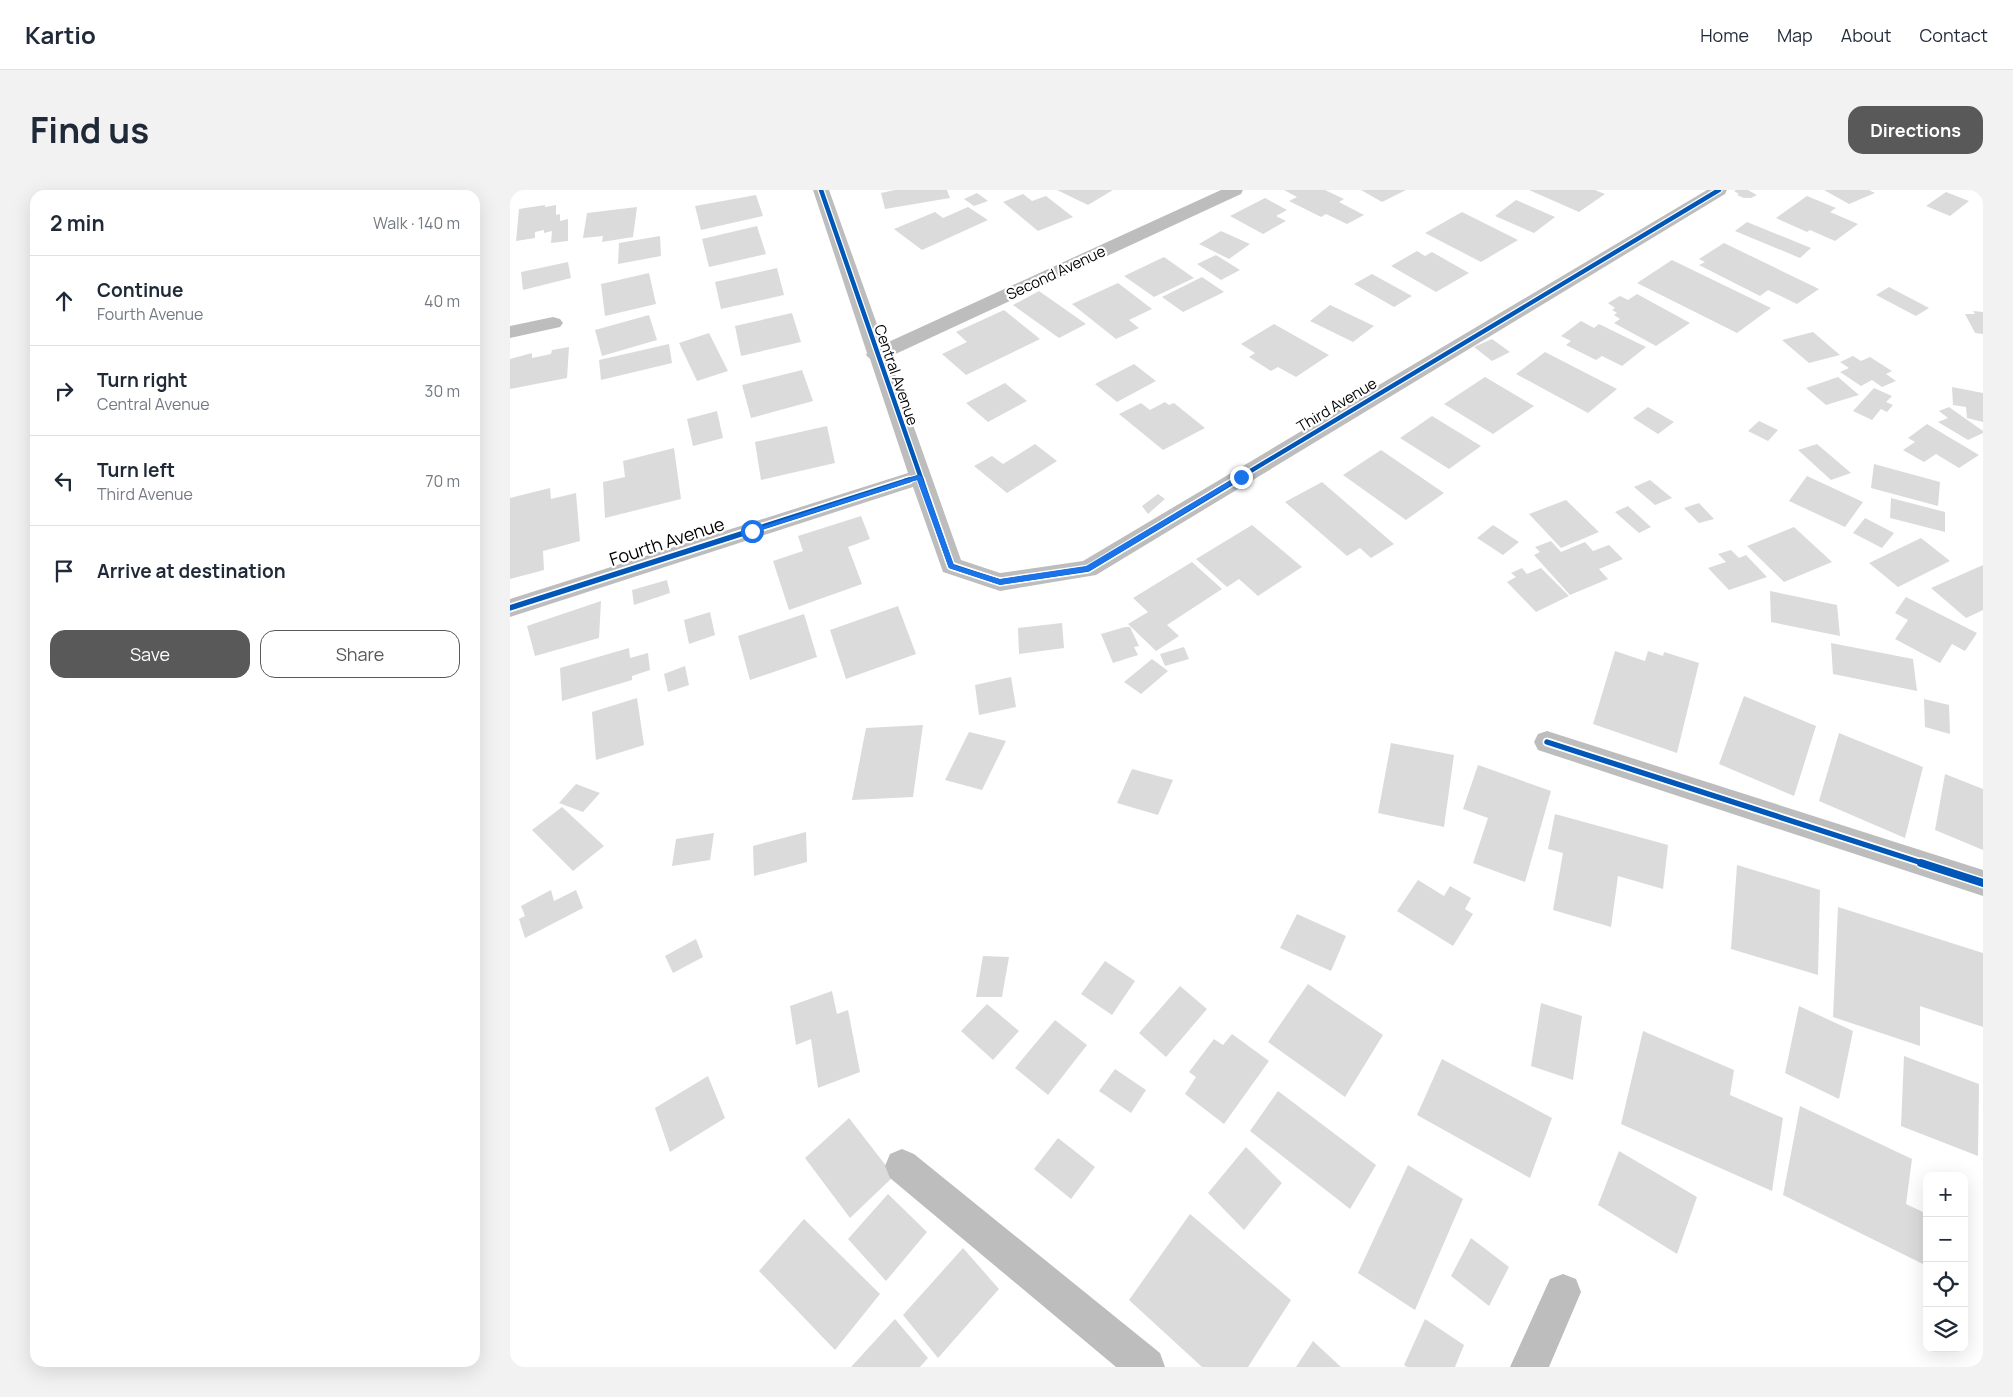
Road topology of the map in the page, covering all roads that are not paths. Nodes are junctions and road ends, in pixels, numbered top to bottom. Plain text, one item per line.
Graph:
1 (821, 190) edge
2 (1236, 190) edge
3 (1718, 190) edge
4 (553, 322) dead end
5 (510, 332) edge
6 (876, 355) junction
7 (919, 477) junction
8 (951, 566) joint
9 (510, 608) edge
10 (1548, 742) dead end
11 (1983, 883) edge
12 (902, 1166) dead end
13 (1563, 1292) dead end
14 (1146, 1367) edge
15 (1529, 1367) edge

1 - 6 street, Central Avenue
2 - 6 street, Second Avenue
3 - 8 street, Third Avenue
4 - 5 street
6 - 7 street, Central Avenue
7 - 8 street, Central Avenue
7 - 9 street, Fourth Avenue
10 - 11 street
12 - 14 street
13 - 15 street

